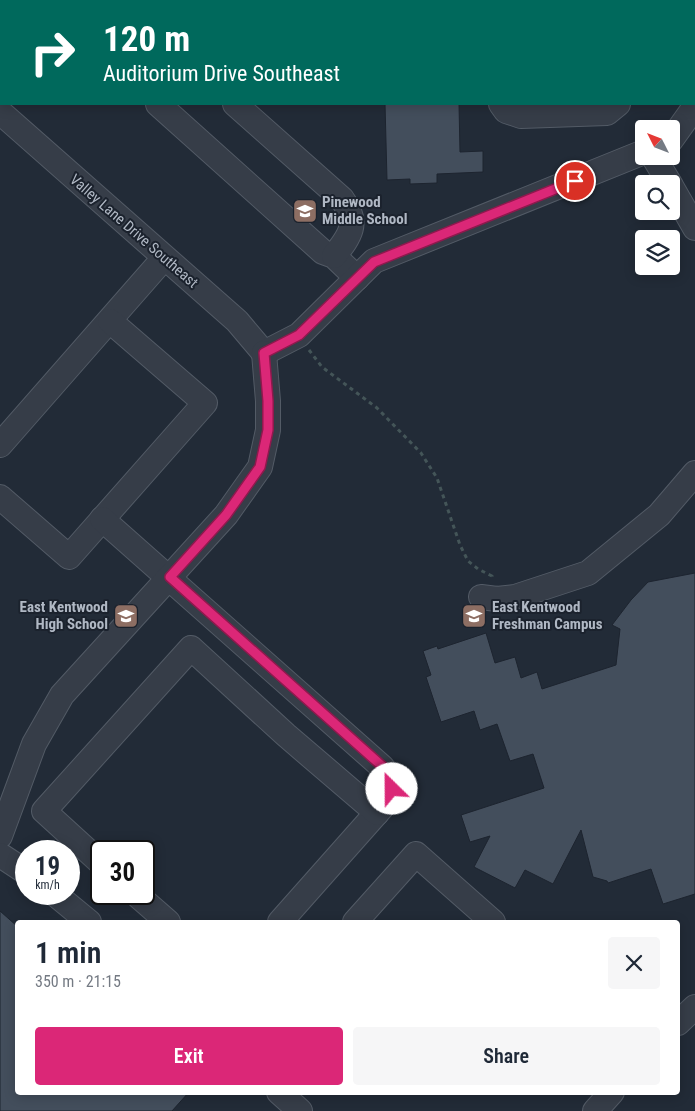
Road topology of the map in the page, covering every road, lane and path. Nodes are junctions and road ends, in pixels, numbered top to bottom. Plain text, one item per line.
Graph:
1 (159, 105) edge
2 (236, 105) edge
3 (502, 105) edge
4 (617, 105) edge
5 (694, 105) edge
6 (0, 112) edge
7 (680, 128) edge
8 (635, 156) edge
9 (680, 202) edge
10 (695, 228) edge
11 (334, 256) junction
12 (164, 258) junction
13 (357, 278) junction
14 (110, 321) junction
15 (299, 335) junction
16 (264, 353) junction
17 (0, 445) edge
18 (695, 472) edge
19 (0, 497) edge
20 (102, 520) junction
21 (170, 577) junction
22 (484, 591) joint
23 (377, 813) junction
24 (0, 836) edge
25 (90, 853) edge
26 (0, 855) edge
27 (15, 865) edge
28 (68, 905) edge
29 (149, 905) edge
30 (86, 920) edge
31 (166, 920) edge
32 (282, 920) edge
33 (357, 920) edge
34 (491, 920) edge
35 (695, 1007) edge
36 (680, 1021) edge
37 (282, 1095) edge
38 (609, 1095) edge
39 (300, 1111) edge
40 (595, 1111) edge

1 - 11 street
2 - 11 street
3 - 4 street
5 - 7 street
6 - 12 street, Valley Lane Drive Southeast
8 - 13 street
9 - 10 street
11 - 13 street
12 - 14 street
12 - 16 street, Valley Lane Drive Southeast
13 - 15 street
14 - 17 street
14 - 20 street
15 - 16 street
15 - 22 path
16 - 21 street
18 - 22 street
19 - 20 street
20 - 21 street
21 - 23 street
21 - 24 street
23 - 25 street
23 - 32 street
26 - 27 street
28 - 30 street
29 - 31 street
33 - 34 street
35 - 36 street
37 - 39 street
38 - 40 street

